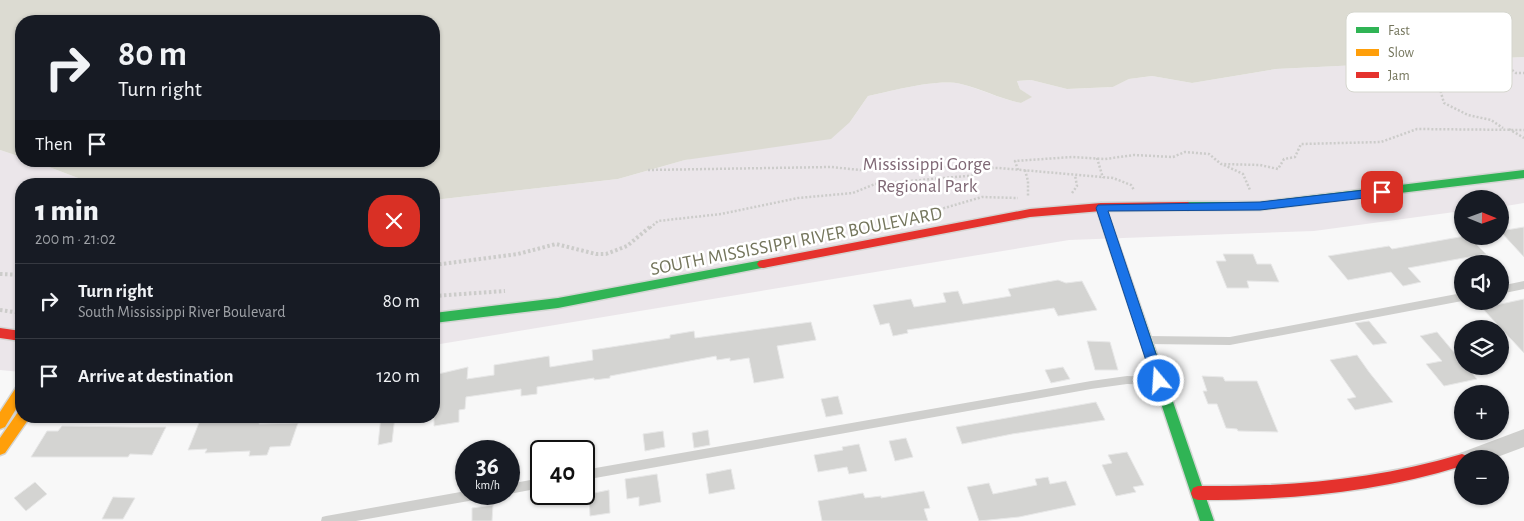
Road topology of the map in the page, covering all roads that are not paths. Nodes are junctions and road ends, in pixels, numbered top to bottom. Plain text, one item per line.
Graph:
1 (1524, 174) edge
2 (1101, 208) junction
3 (1524, 285) edge
4 (1509, 288) edge
5 (1454, 299) edge
6 (440, 318) edge
7 (0, 333) edge
8 (15, 335) edge
9 (1146, 340) junction
10 (1159, 381) junction
11 (15, 399) edge
12 (0, 423) edge
13 (18, 423) edge
14 (1524, 438) edge
15 (0, 448) edge
16 (1491, 450) edge
17 (1454, 463) edge
18 (595, 473) edge
19 (1198, 493) junction
20 (455, 498) edge
21 (326, 521) edge
22 (1207, 521) edge

1 - 2 street, SOUTH MISSISSIPPI RIVER BOULEVARD
2 - 6 street, SOUTH MISSISSIPPI RIVER BOULEVARD
2 - 9 street
3 - 4 lane
5 - 9 lane
7 - 8 street
9 - 10 street
10 - 18 lane
10 - 19 street
11 - 12 street
13 - 15 street
14 - 16 street
17 - 19 street
19 - 22 street
20 - 21 lane

